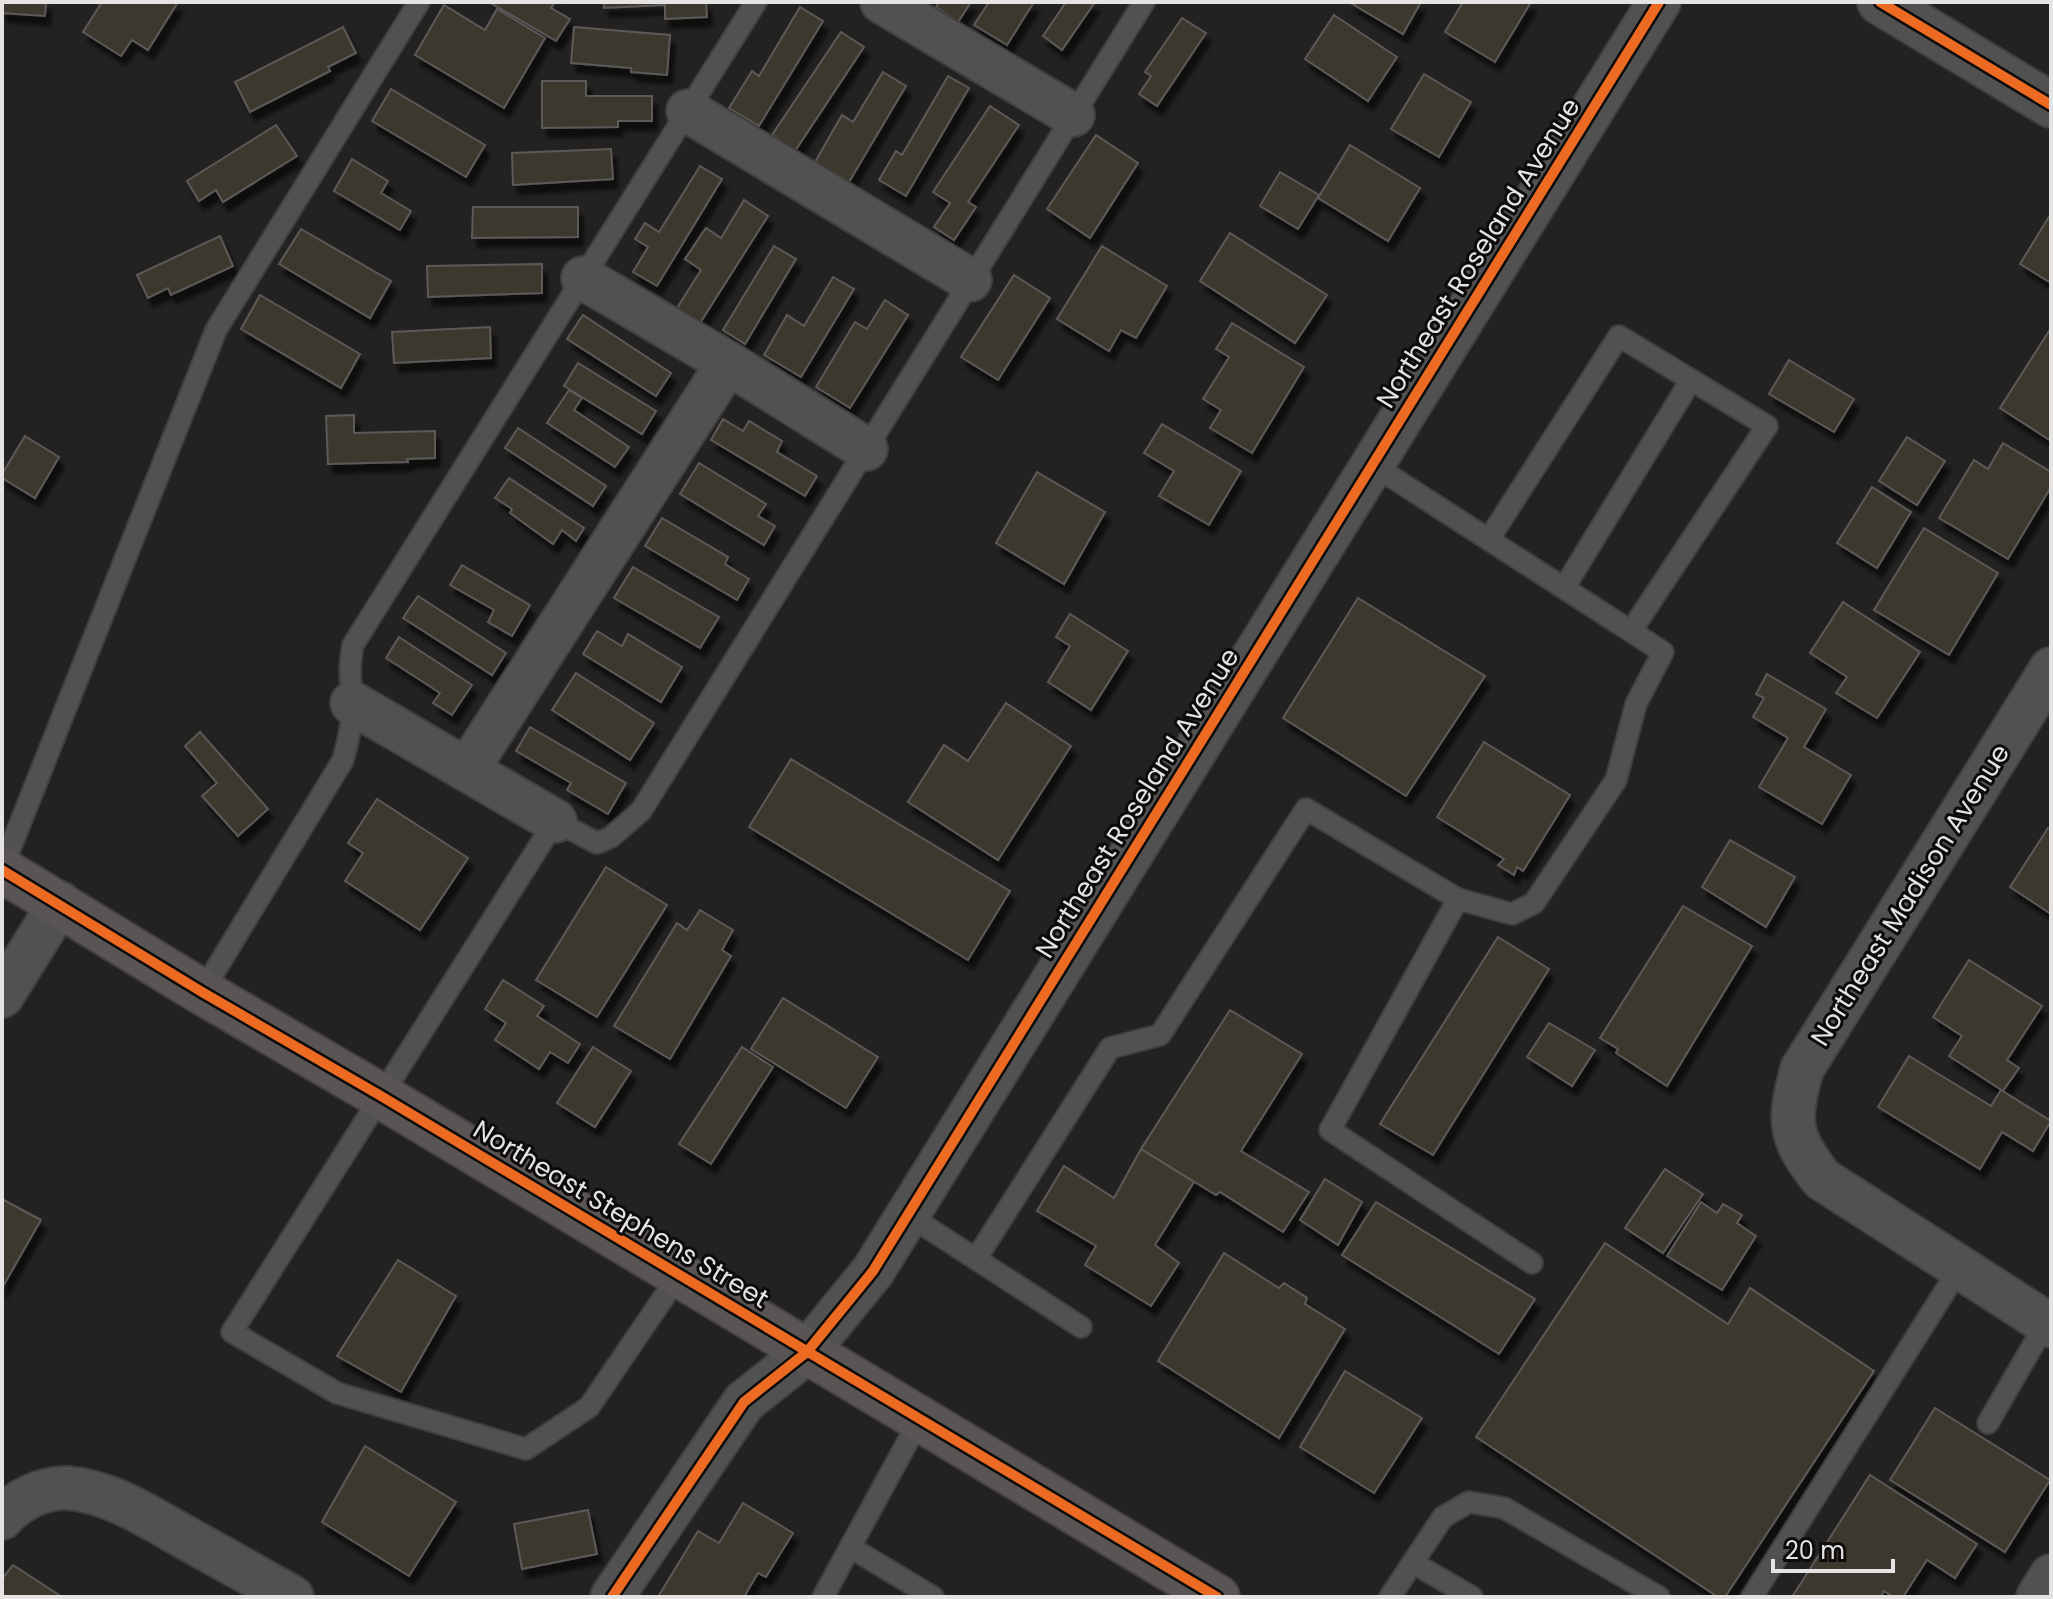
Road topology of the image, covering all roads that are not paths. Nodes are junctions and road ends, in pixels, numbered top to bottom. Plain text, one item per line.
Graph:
1 (419, 2) edge
2 (756, 2) edge
3 (882, 2) edge
4 (1144, 2) edge
5 (1659, 2) edge
6 (1880, 2) edge
7 (2051, 105) edge
8 (688, 111) junction
9 (1073, 115) junction
10 (583, 278) junction
11 (970, 280) junction
12 (728, 363) junction
13 (1691, 380) junction
14 (866, 449) junction
15 (1373, 465) junction
16 (1489, 539) junction
17 (1564, 588) junction
18 (1631, 631) junction
19 (2051, 669) edge
20 (352, 703) junction
21 (467, 770) junction
22 (555, 821) junction
23 (2, 870) edge
24 (1458, 899) junction
25 (60, 903) junction
26 (202, 992) junction
27 (2, 996) edge
28 (381, 1096) junction
29 (908, 1215) junction
30 (976, 1259) junction
31 (1532, 1263) dead end
32 (1959, 1269) junction
33 (679, 1275) junction
34 (2049, 1325) edge
35 (1081, 1327) dead end
36 (807, 1352) junction
37 (920, 1419) junction
38 (1988, 1423) dead end
39 (2, 1518) edge
40 (850, 1547) junction
41 (1413, 1563) junction
42 (2051, 1576) edge
43 (292, 1597) edge
44 (612, 1597) edge
45 (823, 1597) edge
46 (933, 1597) edge
47 (1217, 1597) edge
48 (1390, 1597) edge
49 (1472, 1597) edge
50 (1659, 1597) edge
51 (1752, 1597) edge
52 (2038, 1597) edge

1 - 23 lane
2 - 8 lane
3 - 9 street
4 - 9 lane
5 - 15 street, Northeast Roseland Avenue
6 - 7 street
8 - 10 lane
8 - 11 street
9 - 11 lane
10 - 12 street
10 - 20 lane
11 - 14 lane
12 - 14 street
12 - 21 street
13 - 16 lane
13 - 17 lane
13 - 18 lane
14 - 22 lane
15 - 16 lane
15 - 29 street, Northeast Roseland Avenue
16 - 17 lane
17 - 18 lane
18 - 24 lane
19 - 32 street, Northeast Madison Avenue
20 - 21 street
20 - 26 lane
21 - 22 street
22 - 28 lane
23 - 25 main road, Northeast Stephens Street
24 - 30 lane
24 - 31 lane
25 - 26 main road, Northeast Stephens Street
25 - 27 street
26 - 28 main road, Northeast Stephens Street
28 - 33 main road, Northeast Stephens Street
28 - 33 lane
29 - 30 lane
29 - 36 street, Northeast Roseland Avenue
30 - 35 lane
32 - 34 street
32 - 51 lane
33 - 36 main road, Northeast Stephens Street
34 - 38 lane
36 - 37 main road, Northeast Stephens Street
36 - 44 street, Northeast Roseland Avenue
37 - 40 lane
37 - 47 main road, Northeast Stephens Street
39 - 43 street
40 - 45 lane
40 - 46 lane
41 - 48 lane
41 - 49 lane
41 - 50 lane
42 - 52 street

